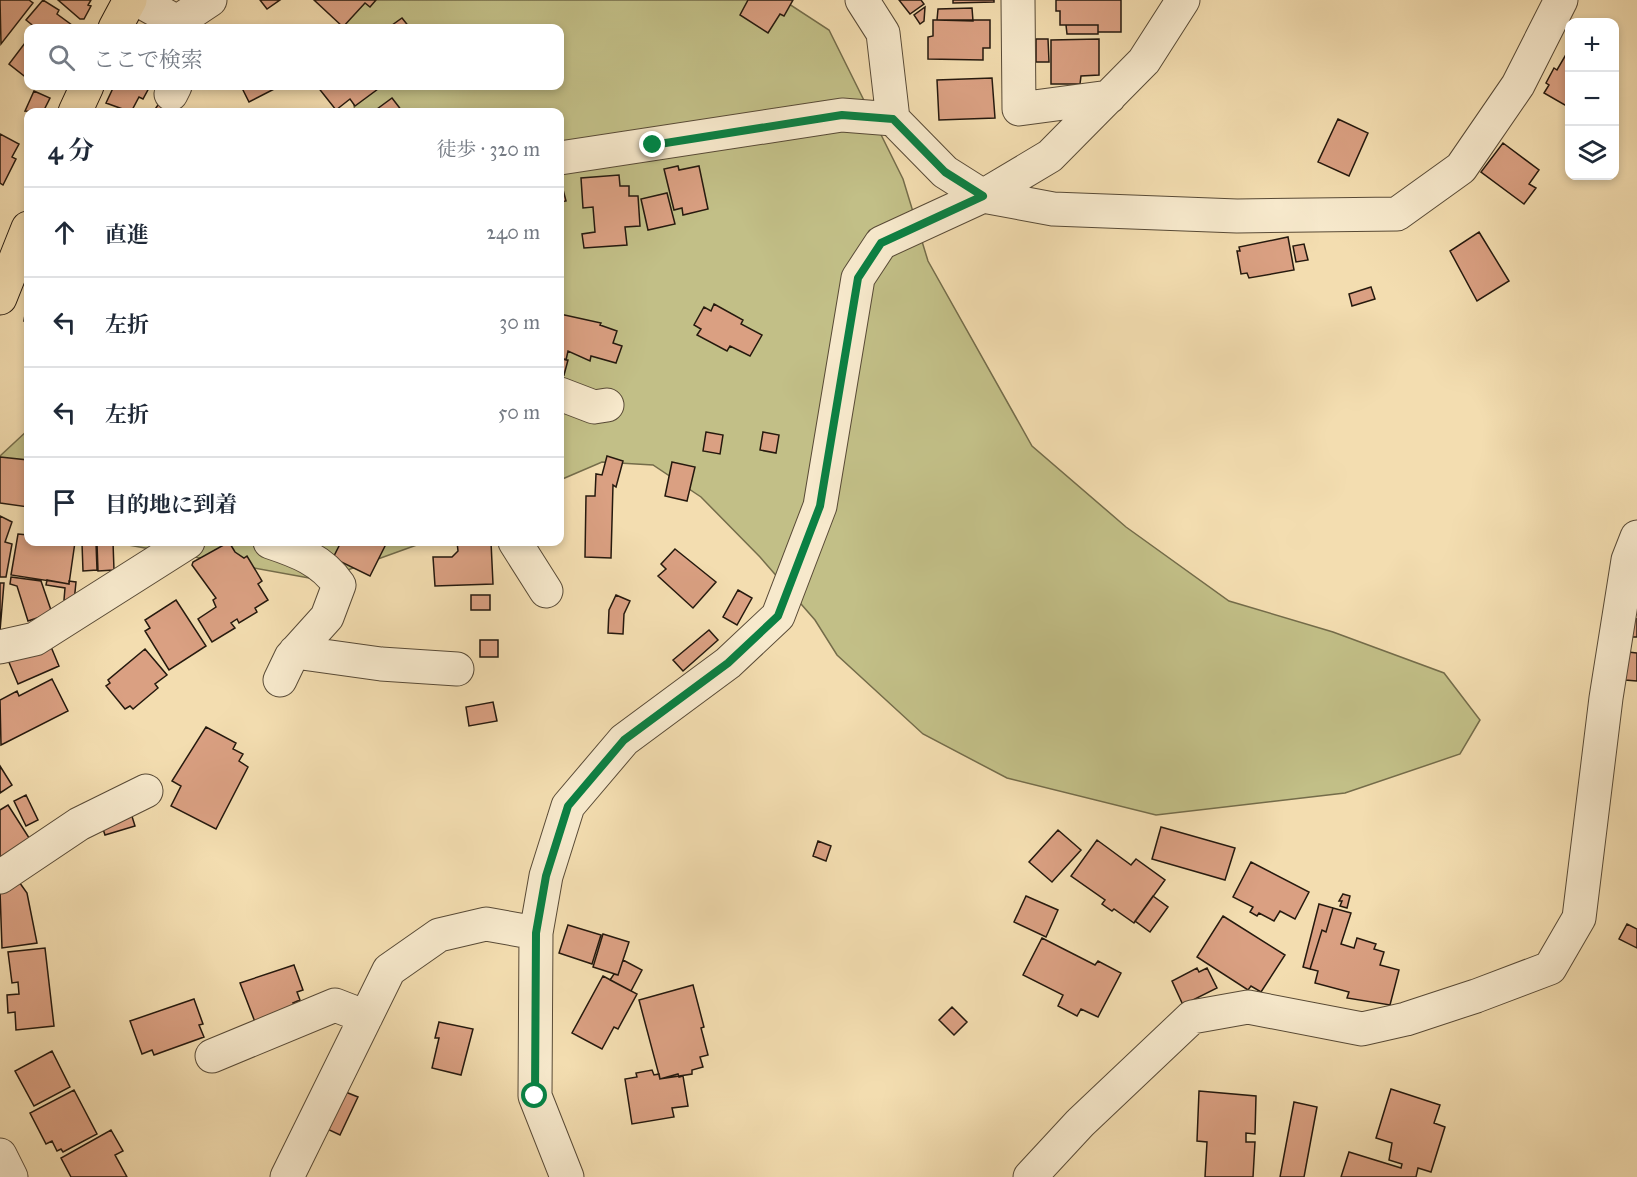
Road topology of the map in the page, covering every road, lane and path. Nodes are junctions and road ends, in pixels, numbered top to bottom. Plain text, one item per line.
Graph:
1 (130, 0) edge
2 (138, 0) edge
3 (210, 0) edge
4 (862, 0) edge
5 (1018, 0) edge
6 (1183, 0) edge
7 (1561, 0) edge
8 (118, 24) edge
9 (177, 24) edge
10 (180, 24) edge
11 (85, 90) edge
12 (1108, 98) junction
13 (77, 108) edge
14 (893, 119) junction
15 (564, 157) edge
16 (983, 196) junction
17 (24, 238) edge
18 (0, 298) edge
19 (564, 396) edge
20 (607, 405) dead end
21 (1637, 537) edge
22 (182, 546) edge
23 (282, 546) edge
24 (518, 546) edge
25 (546, 591) dead end
26 (0, 647) edge
27 (457, 669) dead end
28 (146, 791) dead end
29 (0, 877) edge
30 (536, 933) junction
31 (366, 1017) junction
32 (212, 1056) dead end
33 (0, 1155) edge
34 (11, 1177) edge
35 (286, 1177) edge
36 (567, 1177) edge
37 (1030, 1177) edge

1 - 8 main road
2 - 9 street
3 - 10 street
4 - 14 street
5 - 12 street
6 - 12 street
7 - 16 street
11 - 13 main road
12 - 16 street
14 - 15 street
14 - 16 street
16 - 30 street
17 - 18 main road
19 - 20 street
21 - 37 street
22 - 26 street
23 - 27 street
24 - 25 street
28 - 29 street
30 - 31 street
30 - 36 street
31 - 32 street
31 - 35 street
33 - 34 street

